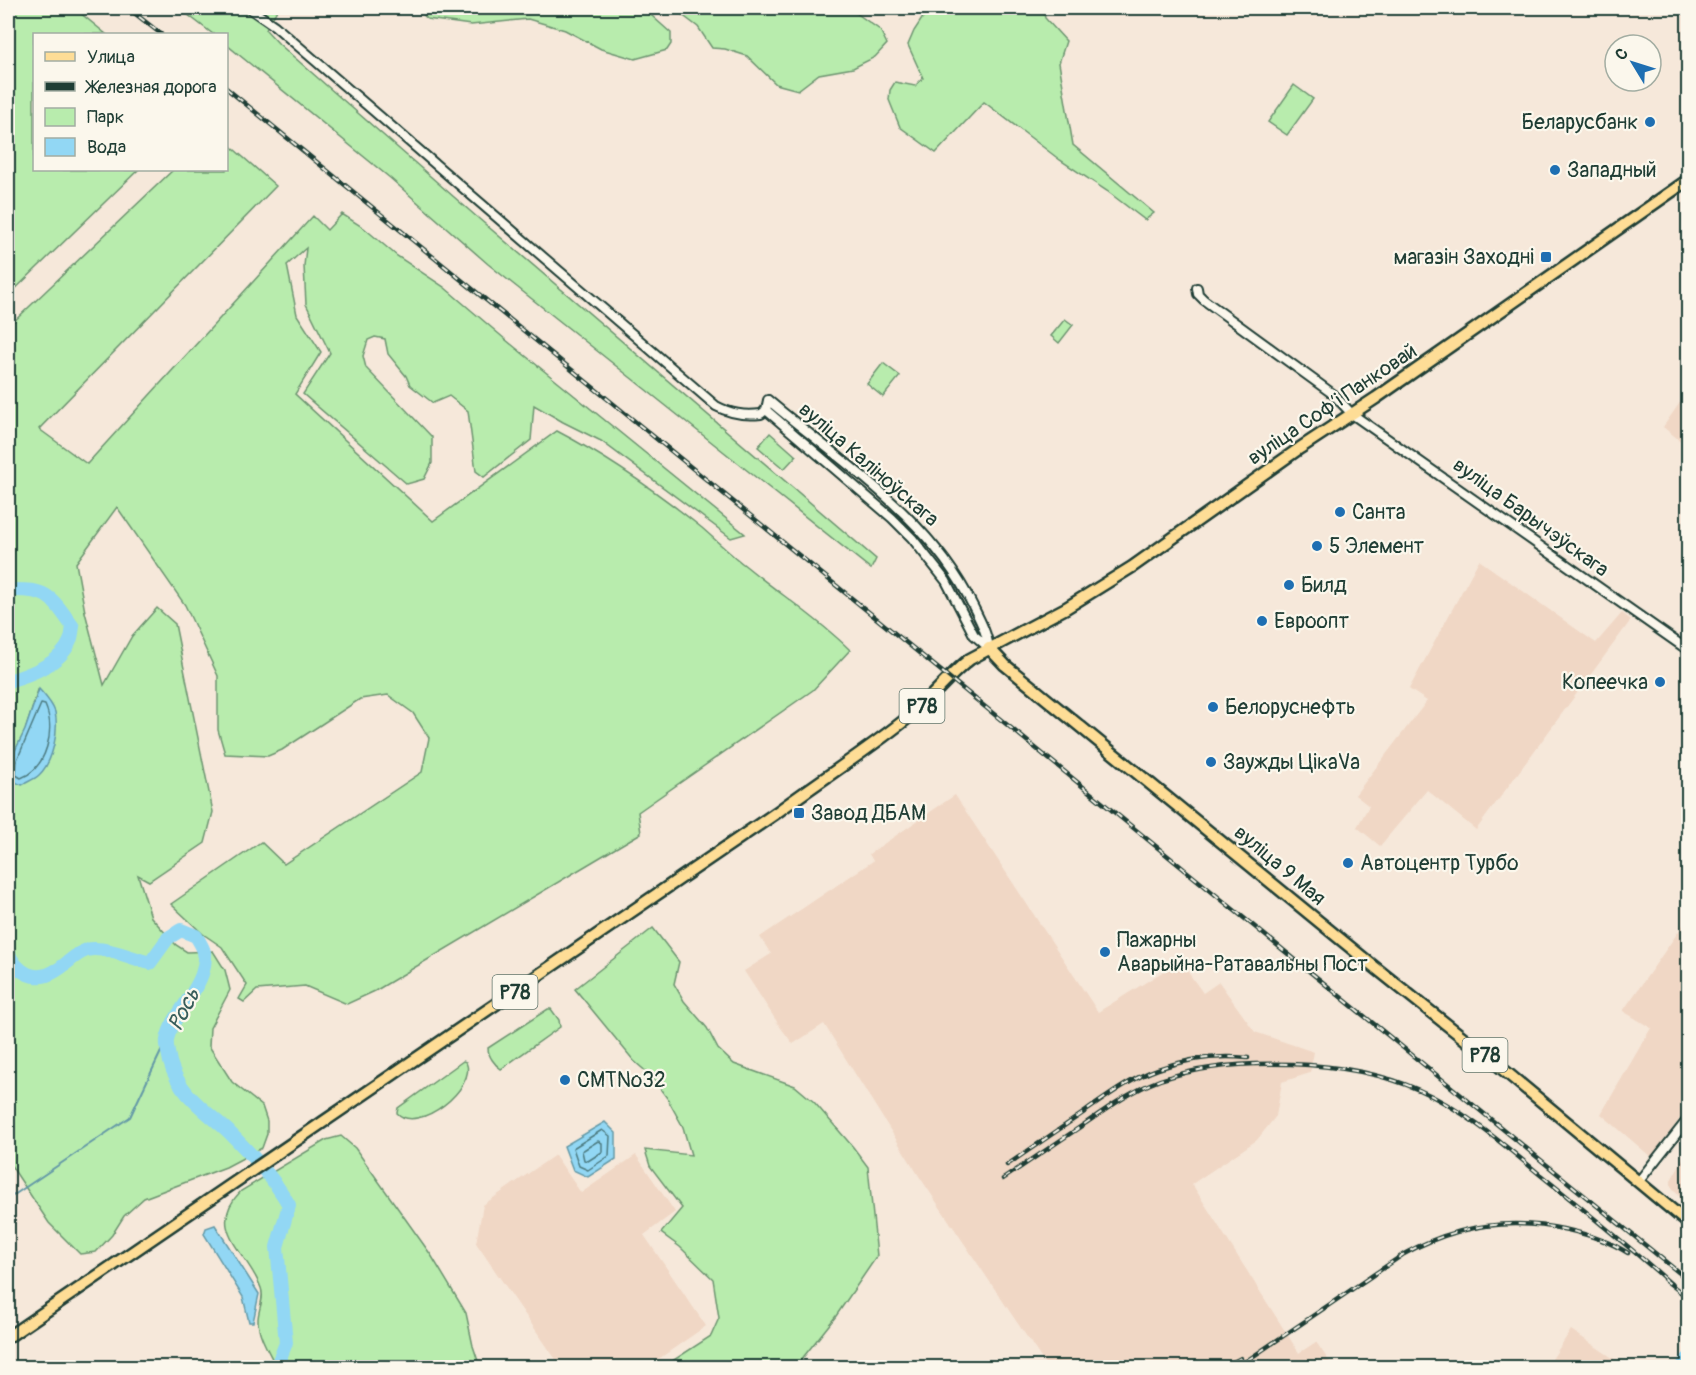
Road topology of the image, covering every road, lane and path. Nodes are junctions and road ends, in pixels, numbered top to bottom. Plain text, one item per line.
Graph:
1 (249, 8) edge
2 (1689, 180) edge
3 (1197, 288) dead end
4 (766, 410) junction
5 (1352, 414) junction
6 (990, 648) junction
7 (1689, 650) edge
8 (1689, 1119) edge
9 (1639, 1181) junction
10 (1689, 1223) edge
11 (8, 1337) edge

1 - 4 street
2 - 5 main road, вуліца Софʼі Панковай
3 - 5 street
4 - 6 street, вуліца Каліноўскага
4 - 6 street, вуліца Каліноўскага
5 - 6 main road, вуліца Софʼі Панковай
5 - 7 street, вуліца Барычэўскага
6 - 9 main road, вуліца 9 Мая / Р78
6 - 11 main road, Р78
8 - 9 street
9 - 10 main road, вуліца 9 Мая / Р78

